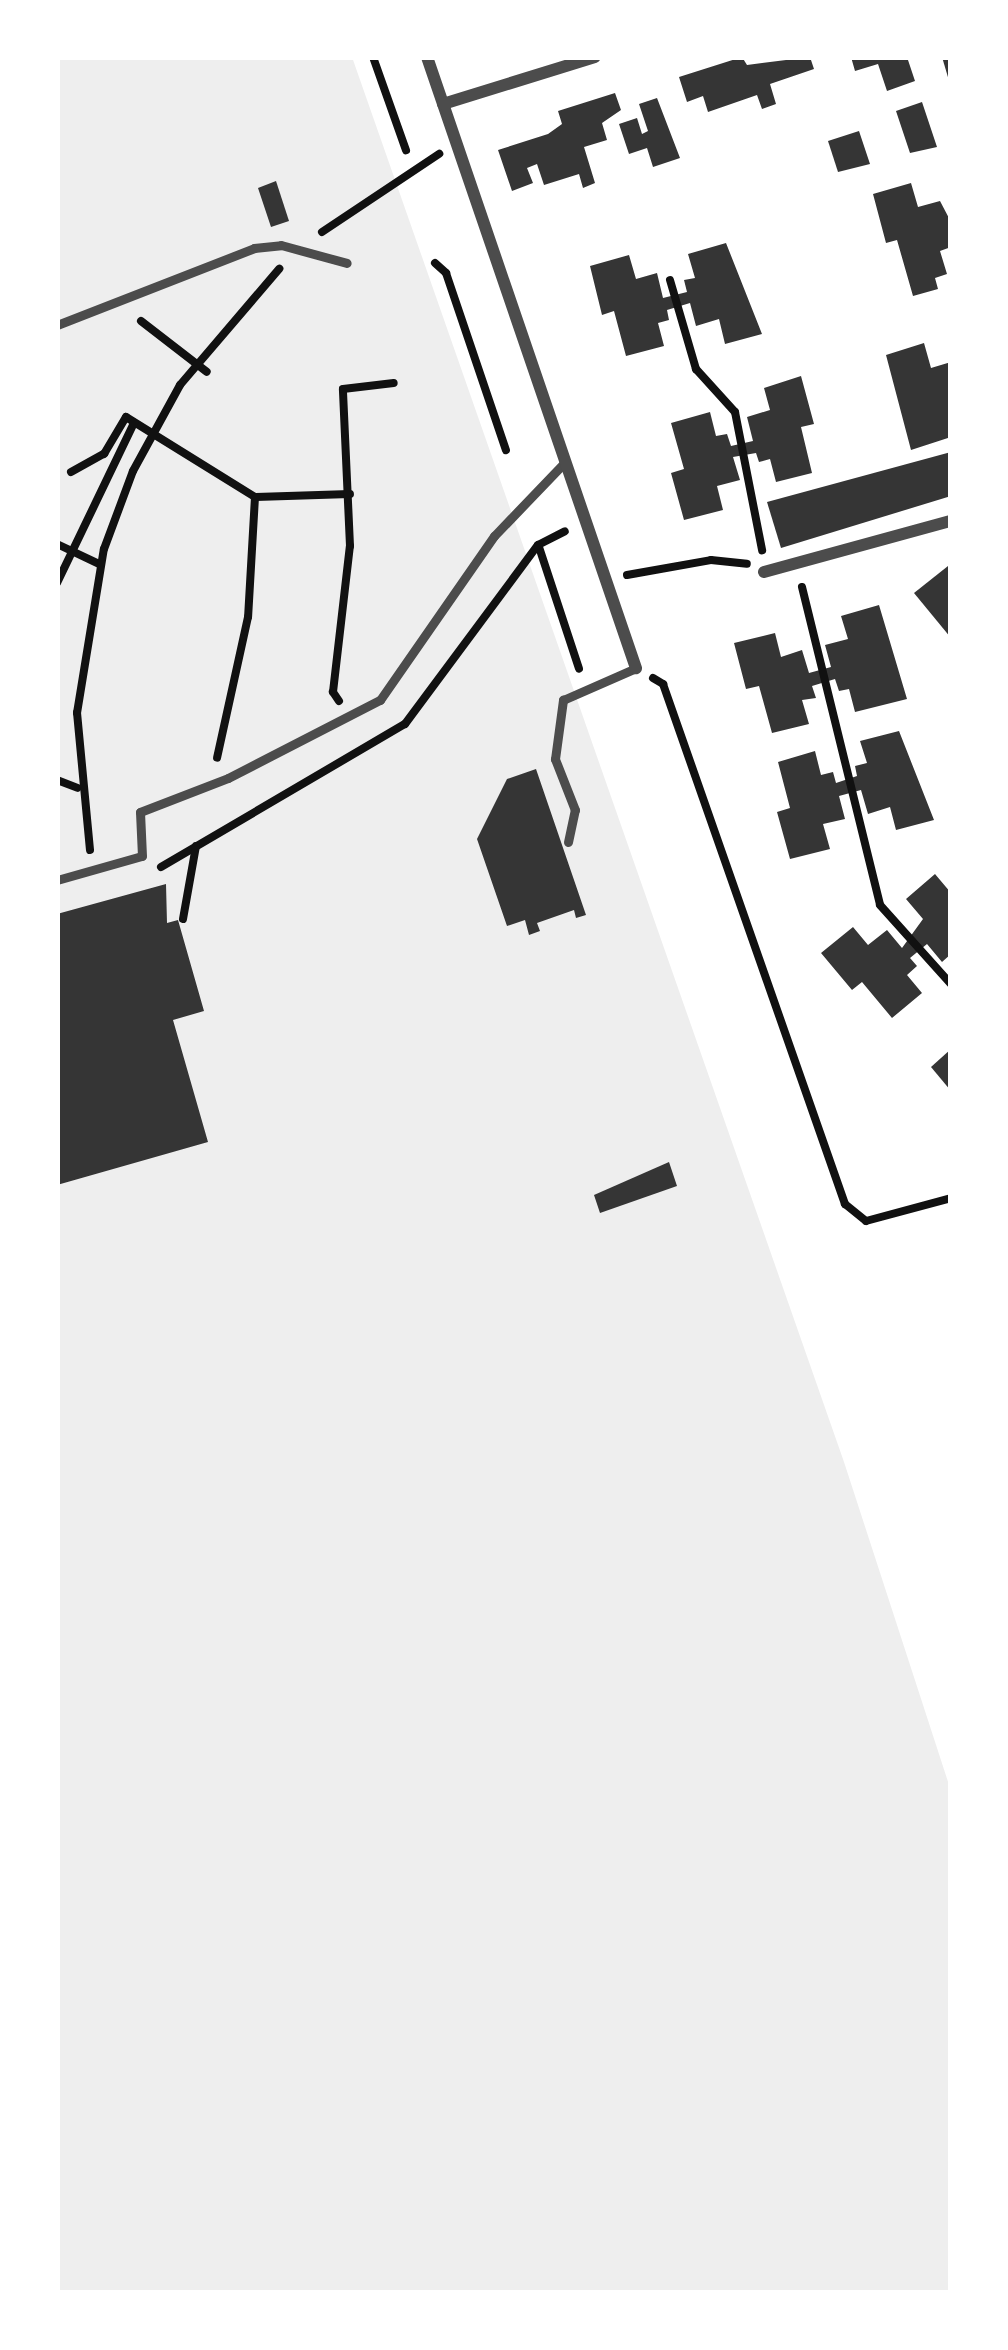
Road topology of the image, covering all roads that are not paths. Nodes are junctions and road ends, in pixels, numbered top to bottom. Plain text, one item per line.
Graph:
1 (427, 57) edge
2 (596, 57) edge
3 (443, 104) junction
4 (347, 263) dead end
5 (57, 325) edge
6 (563, 463) junction
7 (951, 521) edge
8 (764, 572) road end
9 (636, 668) joint
10 (568, 842) dead end
11 (57, 880) edge

1 - 3 street
2 - 3 street
3 - 6 street
4 - 5 lane
6 - 9 street
6 - 11 lane
7 - 8 street
9 - 10 lane

